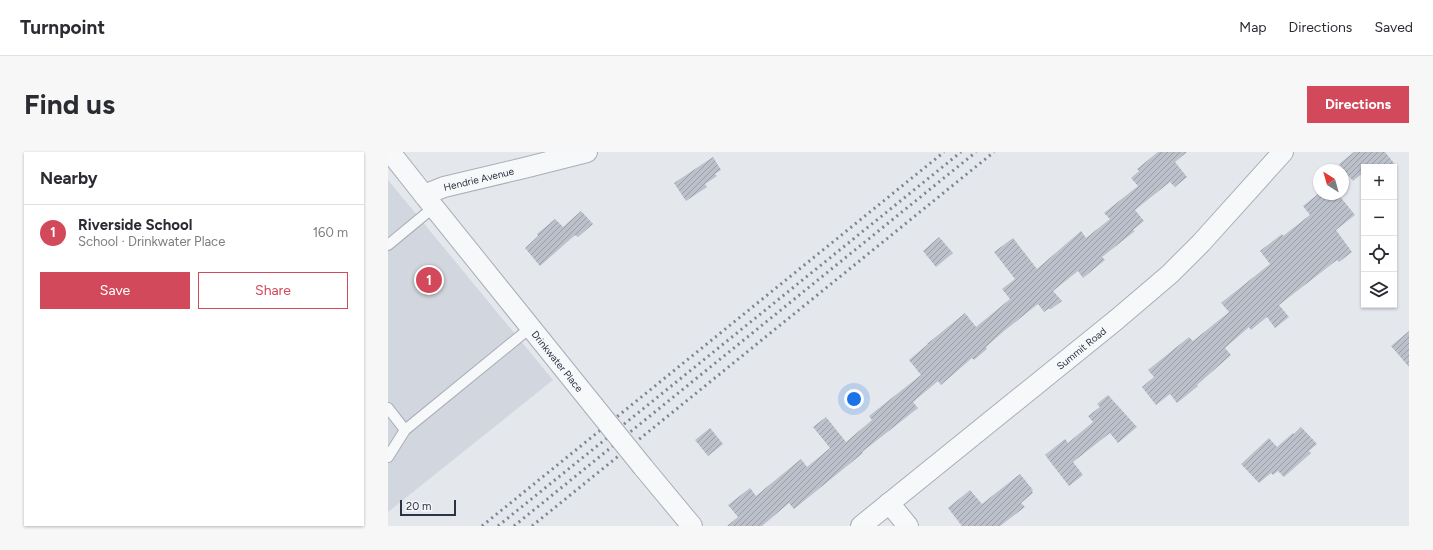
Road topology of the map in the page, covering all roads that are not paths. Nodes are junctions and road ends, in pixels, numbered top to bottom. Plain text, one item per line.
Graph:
1 (390, 152) edge
2 (587, 152) edge
3 (1283, 152) edge
4 (429, 201) junction
5 (388, 245) edge
6 (530, 328) junction
7 (388, 408) edge
8 (405, 430) junction
9 (388, 457) edge
10 (890, 504) junction
11 (692, 526) edge
12 (861, 526) edge
13 (908, 526) edge

1 - 4 street
2 - 4 street, Hendrie Avenue
3 - 10 street, Summit Road
4 - 5 lane
4 - 6 street, Drinkwater Place
6 - 8 lane
6 - 11 street, Drinkwater Place, bridge
7 - 8 lane
8 - 9 lane
10 - 12 street, Summit Road
10 - 13 street

